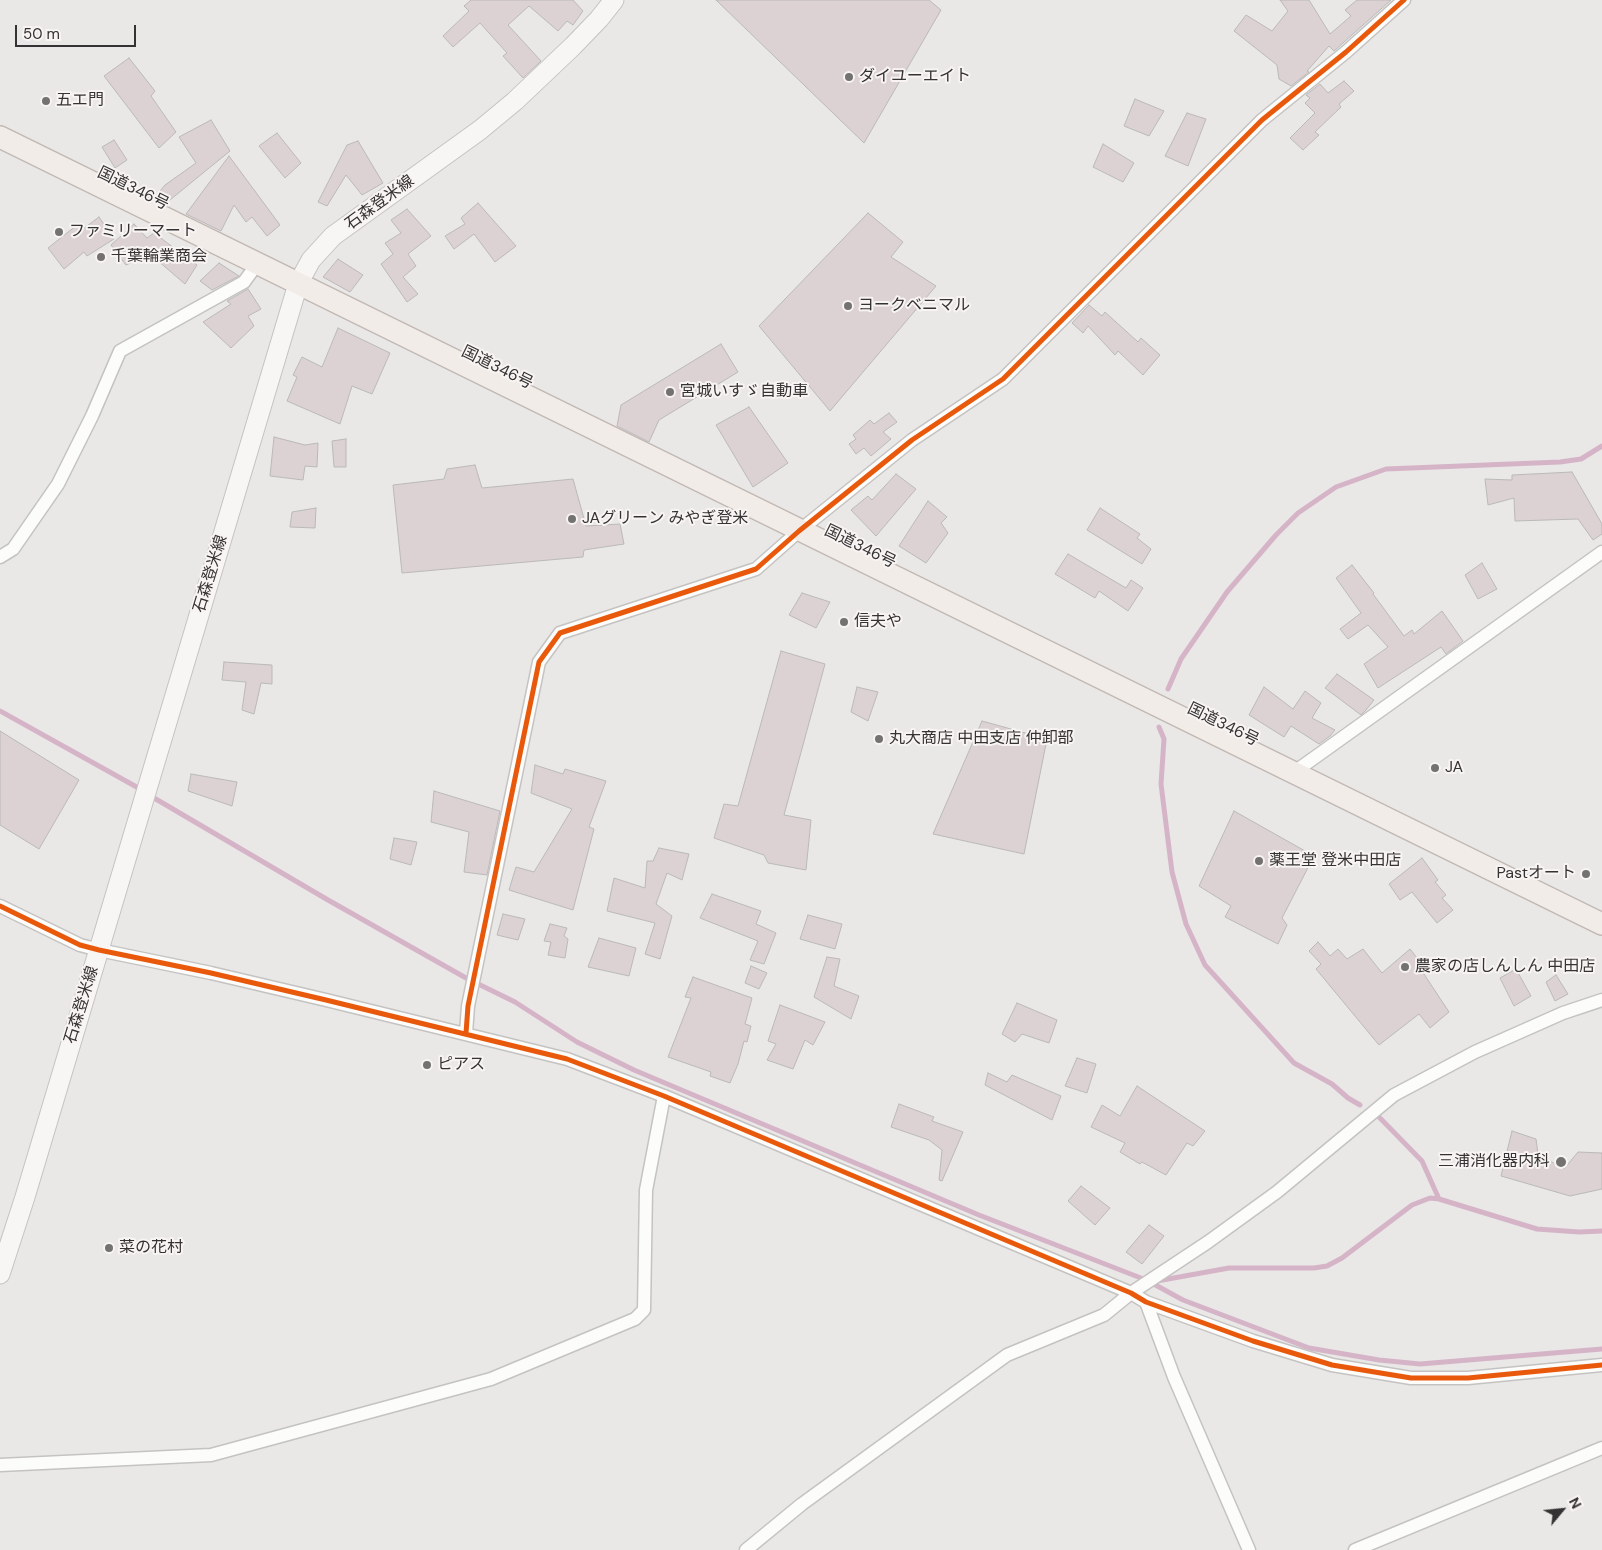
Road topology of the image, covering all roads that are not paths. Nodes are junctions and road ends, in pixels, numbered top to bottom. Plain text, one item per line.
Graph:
1 (614, 0) edge
2 (1404, 0) edge
3 (0, 138) edge
4 (257, 264) junction
5 (298, 284) junction
6 (799, 531) junction
7 (1602, 552) edge
8 (0, 557) edge
9 (1293, 773) junction
10 (0, 906) edge
11 (1602, 924) edge
12 (99, 950) junction
13 (1602, 1000) edge
14 (466, 1033) junction
15 (664, 1096) junction
16 (0, 1274) edge
17 (1130, 1293) junction
18 (1146, 1302) junction
19 (1602, 1365) edge
20 (1602, 1448) edge
21 (0, 1465) edge
22 (746, 1550) edge
23 (1249, 1550) edge
24 (1355, 1550) edge

1 - 5 main road, 石森登米線
2 - 6 street
3 - 4 highway, 国道346号
4 - 5 highway, 国道346号
4 - 8 street
5 - 6 highway, 国道346号
5 - 12 main road, 石森登米線
6 - 9 highway, 国道346号
6 - 14 street
7 - 9 street
9 - 11 highway, 国道346号
10 - 12 street
12 - 14 street
12 - 16 main road, 石森登米線
13 - 17 street
14 - 15 street
15 - 17 street
15 - 21 street
17 - 18 street
17 - 22 street
18 - 19 street
18 - 23 street
20 - 24 street

